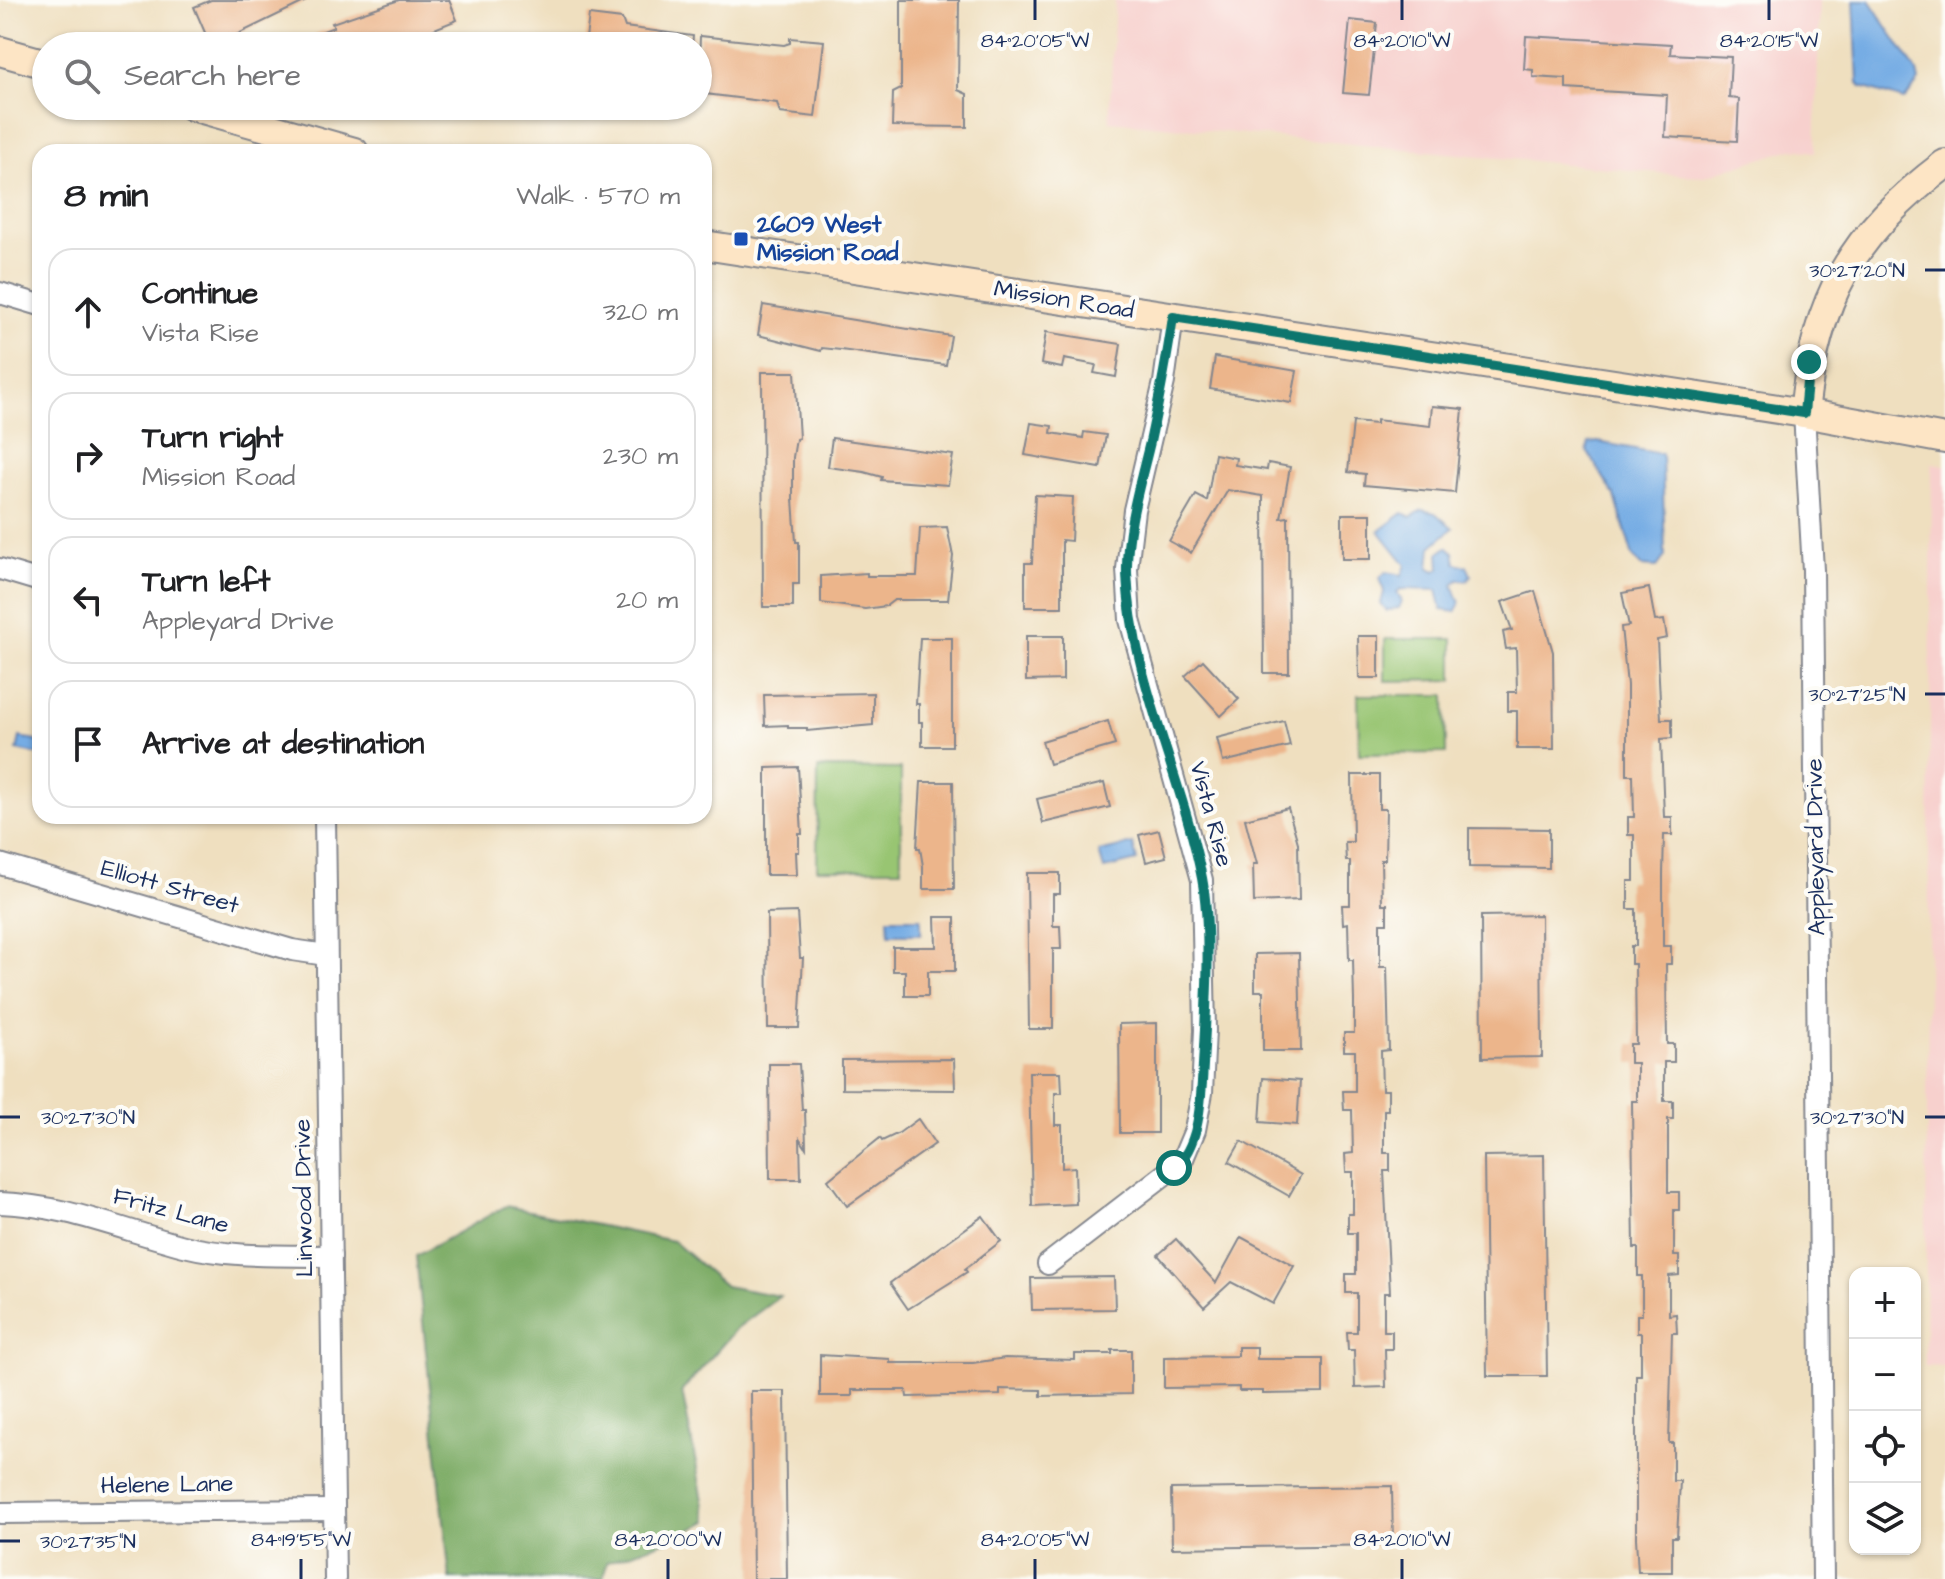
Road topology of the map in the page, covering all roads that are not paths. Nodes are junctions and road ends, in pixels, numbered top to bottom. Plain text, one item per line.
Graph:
1 (0, 51) edge
2 (32, 60) edge
3 (239, 120) edge
4 (321, 144) edge
5 (1945, 164) edge
6 (712, 246) edge
7 (0, 293) edge
8 (32, 303) edge
9 (1173, 317) junction
10 (1804, 413) junction
11 (1945, 439) edge
12 (0, 569) edge
13 (32, 579) edge
14 (325, 824) edge
15 (0, 864) edge
16 (326, 955) junction
17 (0, 1203) edge
18 (331, 1256) junction
19 (1048, 1264) dead end
20 (334, 1510) junction
21 (0, 1513) edge
22 (335, 1579) edge
23 (1823, 1579) edge

1 - 2 street
3 - 4 street
5 - 10 street, Appleyard Drive
6 - 9 street, Mission Road
7 - 8 street
9 - 10 street, Mission Road
9 - 19 street, Vista Rise
10 - 11 street, Mission Road
10 - 23 street, Appleyard Drive
12 - 13 street
14 - 16 street, Linwood Drive
15 - 16 street, Elliott Street
16 - 18 street, Linwood Drive
17 - 18 street, Fritz Lane
18 - 20 street, Linwood Drive
20 - 21 street, Helene Lane
20 - 22 street, Linwood Drive

